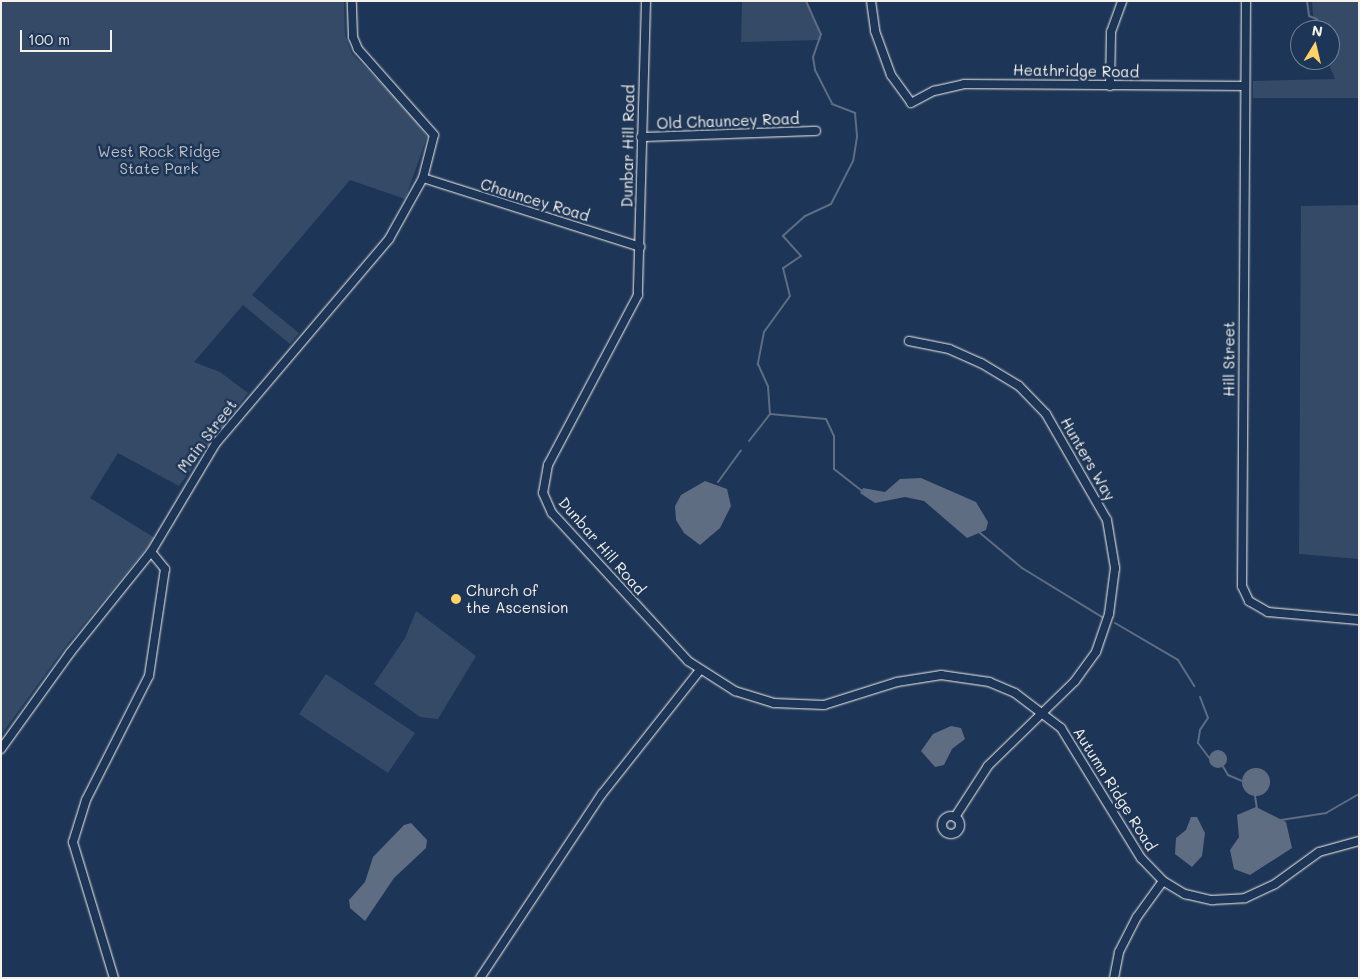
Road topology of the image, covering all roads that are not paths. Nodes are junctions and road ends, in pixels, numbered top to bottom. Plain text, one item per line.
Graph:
1 (352, 1) edge
2 (646, 1) edge
3 (870, 1) edge
4 (1122, 1) edge
5 (1246, 1) edge
6 (1110, 86) junction
7 (1245, 86) junction
8 (816, 131) dead end
9 (640, 137) junction
10 (422, 178) junction
11 (640, 247) junction
12 (909, 341) dead end
13 (151, 552) junction
14 (1359, 620) edge
15 (698, 671) junction
16 (1044, 712) junction
17 (1, 749) edge
18 (956, 817) dead end
19 (1359, 841) edge
20 (1163, 881) junction
21 (114, 978) edge
22 (480, 978) edge
23 (1114, 978) edge

1 - 10 street, Main Street
2 - 9 street, Dunbar Hill Road
3 - 6 street, Heathridge Road
4 - 6 street
5 - 7 street, Hill Street
6 - 7 street, Heathridge Road
7 - 14 street, Hill Street
8 - 9 street, Old Chauncey Road
9 - 11 street, Dunbar Hill Road
10 - 11 street, Chauncey Road
10 - 13 street, Main Street
11 - 15 street, Dunbar Hill Road
12 - 16 street, Hunters Way
13 - 17 street, Main Street
13 - 21 street
15 - 16 street, Autumn Ridge Road
15 - 22 street
16 - 18 street, Hunters Way
16 - 20 street, Autumn Ridge Road
19 - 20 street, Autumn Ridge Road
20 - 23 street

